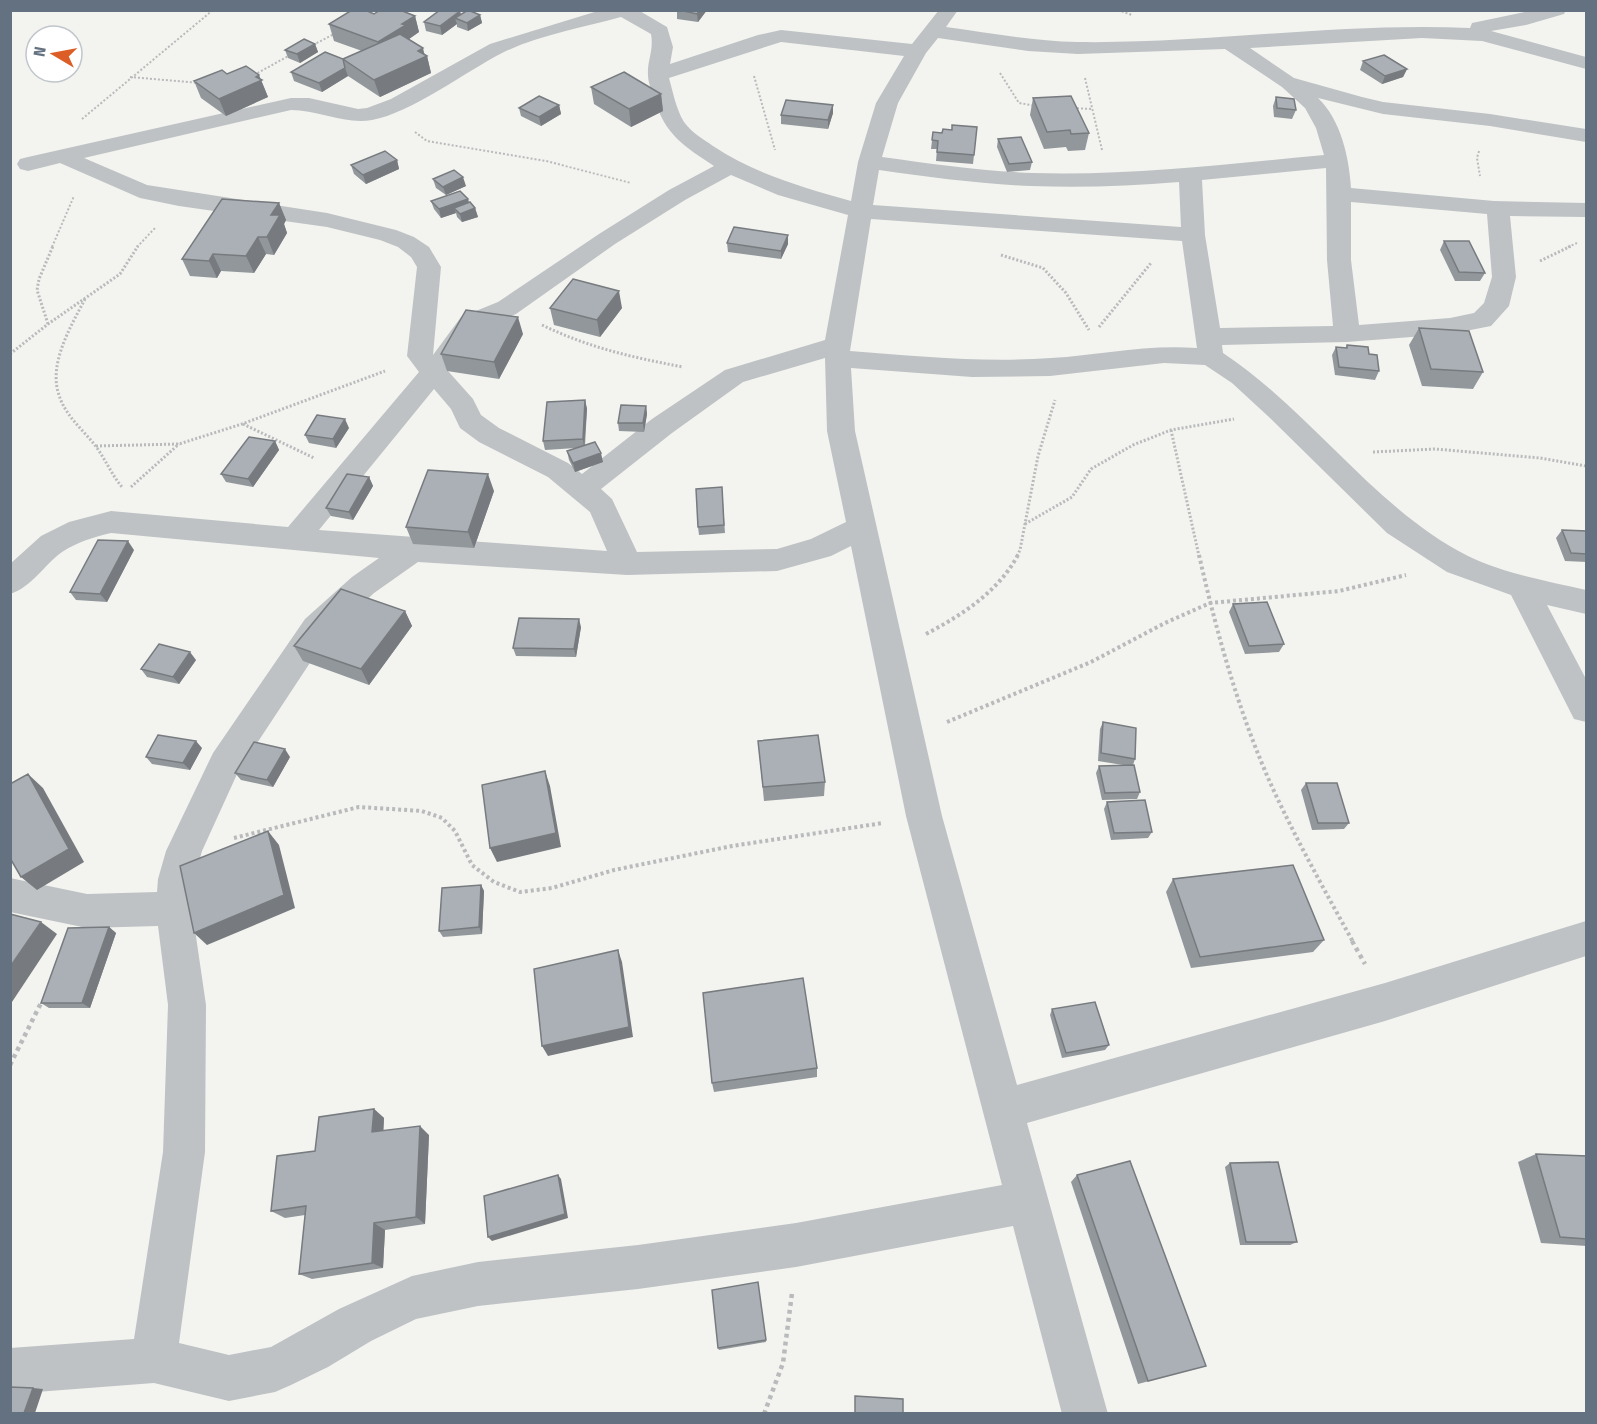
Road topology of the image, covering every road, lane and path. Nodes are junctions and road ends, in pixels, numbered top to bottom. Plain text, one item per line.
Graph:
1 (213, 10) edge
2 (1557, 10) edge
3 (621, 11) edge
4 (1477, 24) edge
5 (340, 31) edge
6 (940, 32) edge
7 (1229, 43) junction
8 (309, 46) edge
9 (742, 48) junction
10 (1078, 48) junction
11 (299, 51) edge
12 (1587, 63) edge
13 (658, 75) junction
14 (130, 77) junction
15 (246, 78) edge
16 (1287, 82) junction
17 (208, 83) edge
18 (398, 103) junction
19 (1043, 106) edge
20 (1072, 108) edge
21 (1092, 109) junction
22 (1490, 120) junction
23 (1587, 135) edge
24 (62, 156) junction
25 (1337, 160) junction
26 (869, 162) junction
27 (28, 164) joint
28 (85, 167) junction
29 (730, 167) junction
30 (1190, 174) junction
31 (1109, 180) junction
32 (786, 190) junction
33 (1341, 194) junction
34 (676, 195) junction
35 (179, 199) junction
36 (1495, 208) junction
37 (1587, 210) edge
38 (861, 211) junction
39 (1183, 234) junction
40 (1580, 241) dead end
41 (998, 254) dead end
42 (1504, 277) junction
43 (86, 297) junction
44 (507, 308) junction
45 (48, 324) junction
46 (1347, 334) junction
47 (1210, 347) junction
48 (838, 352) junction
49 (10, 354) edge
50 (428, 364) junction
51 (1068, 365) junction
52 (734, 376) junction
53 (1280, 411) junction
54 (242, 424) junction
55 (1171, 430) junction
56 (179, 444) junction
57 (96, 447) junction
58 (1327, 454) junction
59 (1587, 466) edge
60 (347, 475) junction
61 (583, 489) junction
62 (1024, 524) junction
63 (861, 528) junction
64 (295, 539) junction
65 (412, 550) junction
66 (627, 564) junction
67 (1458, 564) junction
68 (10, 582) edge
69 (1522, 587) junction
70 (1587, 602) edge
71 (1210, 603) junction
72 (890, 653) junction
73 (1587, 709) edge
74 (908, 738) junction
75 (924, 816) junction
76 (184, 851) junction
77 (10, 895) edge
78 (174, 909) junction
79 (1587, 939) edge
80 (46, 993) edge
81 (1385, 1002) junction
82 (10, 1065) edge
83 (1003, 1110) junction
84 (1028, 1202) junction
85 (796, 1245) junction
86 (154, 1360) junction
87 (10, 1371) edge
88 (764, 1413) edge
89 (1085, 1413) edge

1 - 14 path
2 - 4 street
3 - 13 street
3 - 18 street
4 - 7 street
4 - 12 street
5 - 8 path
6 - 9 street
6 - 10 street
6 - 19 path
6 - 26 street
7 - 10 street
7 - 16 street
9 - 13 street
9 - 32 path
10 - 21 path
11 - 15 path
13 - 29 street
14 - 17 path
14 - 27 path
16 - 22 street
16 - 25 street
18 - 24 street
18 - 34 path
20 - 21 path
21 - 31 path
22 - 23 street
22 - 36 path
24 - 27 street
24 - 28 street
25 - 30 street
25 - 33 street
26 - 31 street
26 - 38 street
28 - 35 street
28 - 45 path
29 - 32 street
29 - 34 street
30 - 31 street
30 - 39 street
32 - 38 street
33 - 36 street
33 - 46 street
34 - 44 street
35 - 43 path
35 - 50 street
36 - 37 street
36 - 42 street
38 - 39 street
38 - 48 street
39 - 41 path
39 - 47 street
40 - 42 path
42 - 46 street
43 - 45 path
43 - 57 path
44 - 50 street
44 - 52 path
45 - 49 path
46 - 47 street
47 - 51 street
47 - 53 street
48 - 51 street
48 - 52 street
48 - 63 street
50 - 54 path
50 - 60 street
50 - 61 street
51 - 62 path
52 - 61 street
53 - 55 path
53 - 58 street
54 - 56 path
54 - 60 path
55 - 62 path
55 - 71 path
56 - 57 path
56 - 57 path
58 - 59 path
58 - 67 street
60 - 64 street
61 - 66 street
62 - 72 path
63 - 66 street
63 - 72 street
64 - 65 street
64 - 68 street
65 - 66 street
65 - 76 street
67 - 69 street
67 - 71 path
69 - 70 street
69 - 73 street
71 - 74 path
71 - 81 path
72 - 74 street
74 - 75 street
75 - 76 path
75 - 83 street
76 - 78 street
77 - 78 street
78 - 86 street
79 - 81 street
80 - 82 path
81 - 83 street
83 - 84 street
84 - 85 street
84 - 89 street
85 - 86 street
85 - 88 path
86 - 87 street

